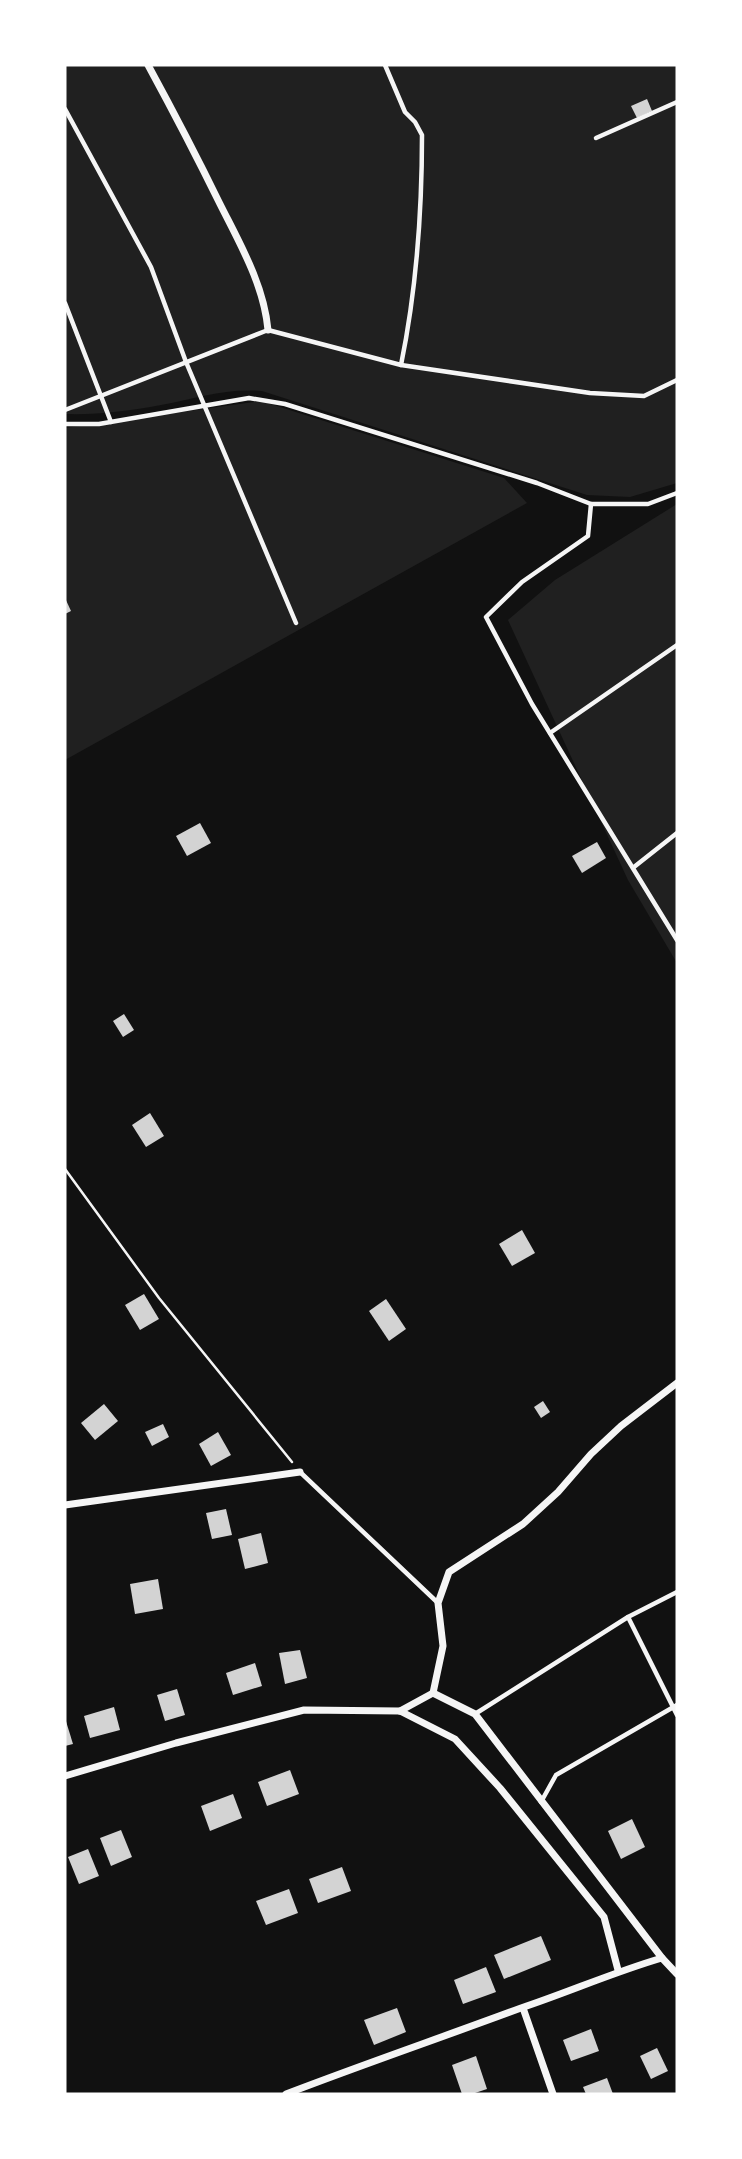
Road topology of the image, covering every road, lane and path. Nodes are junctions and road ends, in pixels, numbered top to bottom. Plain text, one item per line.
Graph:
1 (148, 65) edge
2 (386, 65) edge
3 (677, 102) edge
4 (65, 109) edge
5 (596, 138) dead end
6 (65, 303) edge
7 (268, 330) junction
8 (186, 362) junction
9 (401, 365) junction
10 (677, 380) edge
11 (100, 395) junction
12 (205, 405) junction
13 (65, 410) edge
14 (111, 422) junction
15 (65, 424) edge
16 (677, 492) edge
17 (591, 504) junction
18 (296, 623) dead end
19 (677, 645) edge
20 (550, 733) junction
21 (677, 833) edge
22 (633, 867) junction
23 (677, 940) edge
24 (65, 1169) edge
25 (677, 1382) edge
26 (300, 1472) junction
27 (65, 1505) edge
28 (677, 1592) edge
29 (438, 1602) junction
30 (628, 1617) junction
31 (433, 1693) junction
32 (675, 1706) edge
33 (400, 1711) junction
34 (475, 1714) junction
35 (677, 1715) edge
36 (65, 1776) edge
37 (541, 1803) junction
38 (662, 1958) junction
39 (618, 1970) junction
40 (677, 1974) edge
41 (523, 2008) junction
42 (286, 2094) edge
43 (553, 2094) edge

1 - 7 street
2 - 9 lane
3 - 5 lane
4 - 8 lane
6 - 11 lane
7 - 8 lane
7 - 9 lane
8 - 11 lane
8 - 12 lane
9 - 10 lane
11 - 13 lane
11 - 14 lane
12 - 14 lane
12 - 17 lane
12 - 18 lane
14 - 15 lane
16 - 17 lane
17 - 20 lane
19 - 20 lane
20 - 22 lane
21 - 22 lane
22 - 23 lane
24 - 26 path
25 - 29 street
26 - 27 street
26 - 29 lane
28 - 30 lane
29 - 31 street
30 - 32 lane
30 - 34 lane
31 - 33 street
31 - 34 street
32 - 35 lane
32 - 37 lane
33 - 36 street
33 - 39 street
34 - 37 street
37 - 38 street
38 - 39 street
38 - 40 street
39 - 41 street
41 - 42 street
41 - 43 street

